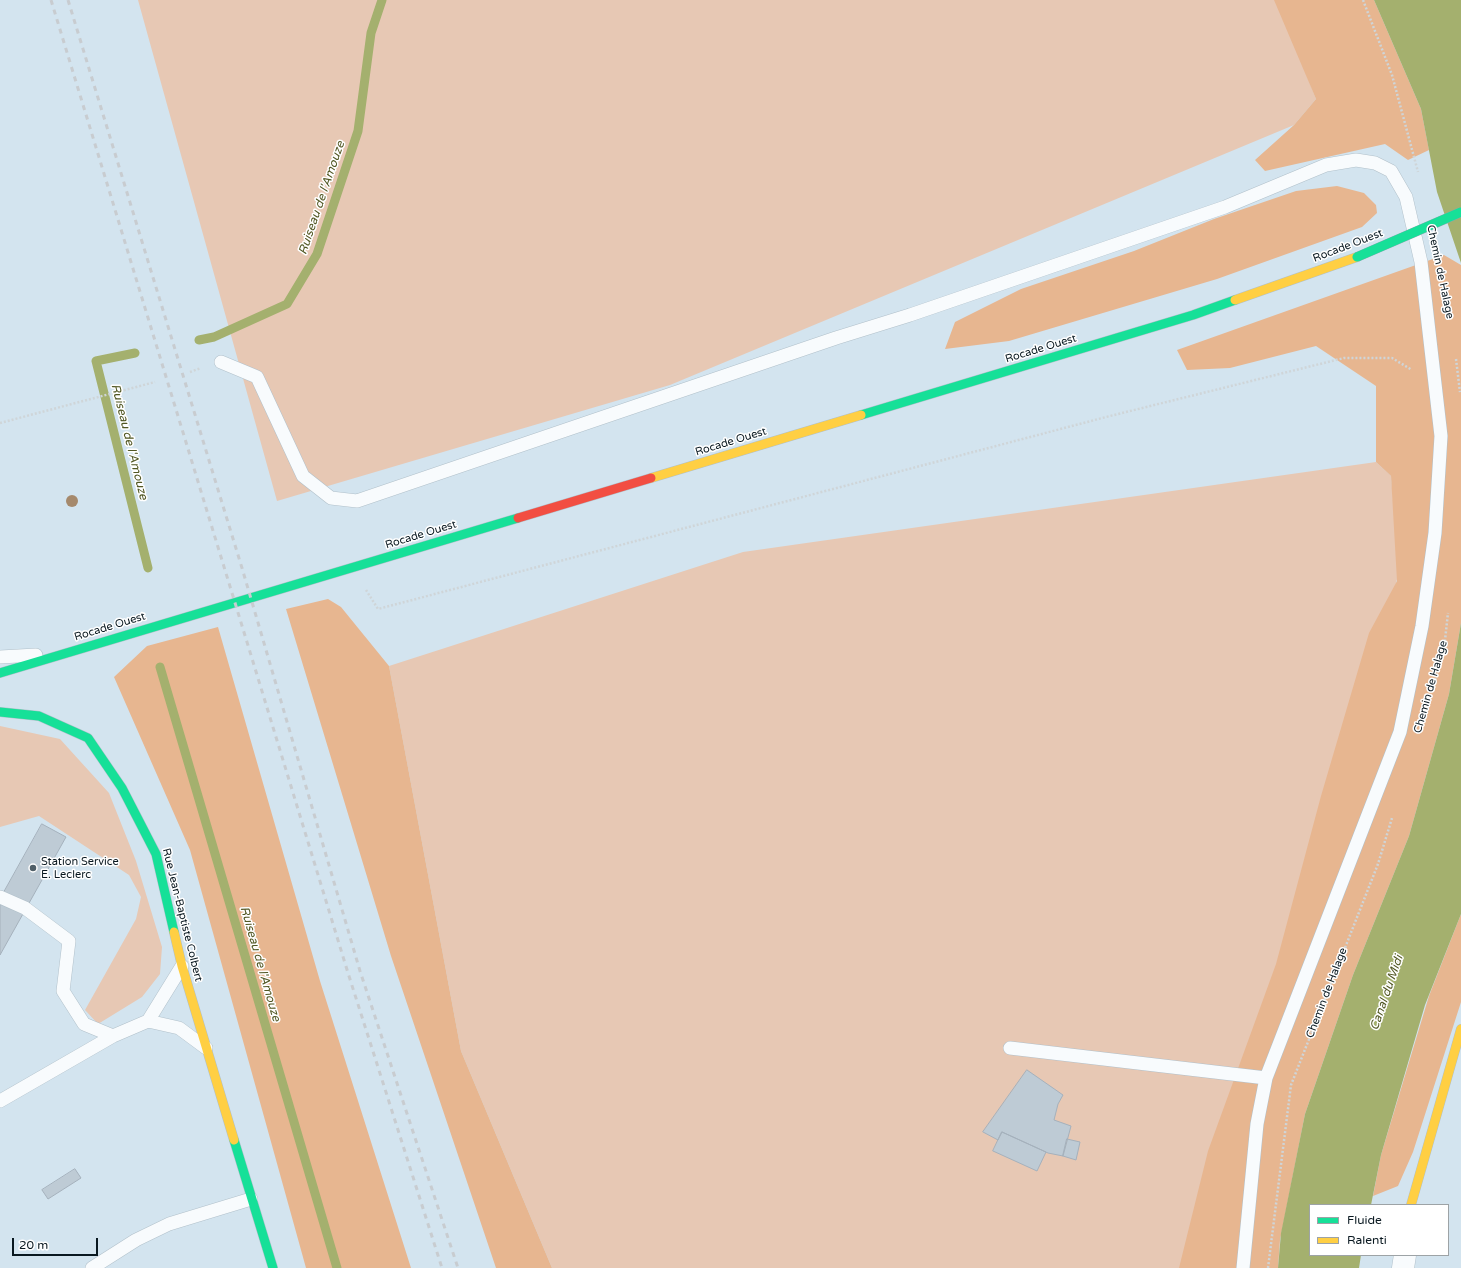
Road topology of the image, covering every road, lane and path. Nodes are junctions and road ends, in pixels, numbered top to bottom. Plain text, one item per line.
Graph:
1 (1363, 0) edge
2 (1420, 179) dead end
3 (1461, 212) edge
4 (1455, 353) dead end
5 (222, 362) dead end
6 (155, 382) dead end
7 (1434, 383) junction
8 (1460, 385) junction
9 (1460, 393) dead end
10 (0, 423) edge
11 (352, 568) junction
12 (1448, 610) dead end
13 (64, 654) junction
14 (0, 657) edge
15 (0, 673) edge
16 (1433, 686) dead end
17 (0, 712) edge
18 (1394, 812) dead end
19 (0, 897) edge
20 (182, 966) junction
21 (148, 1021) junction
22 (1461, 1029) edge
23 (112, 1036) junction
24 (1010, 1048) dead end
25 (208, 1050) junction
26 (1266, 1078) junction
27 (0, 1102) edge
28 (251, 1199) junction
29 (1412, 1204) edge
30 (1405, 1256) edge
31 (92, 1268) edge
32 (273, 1268) edge
33 (1243, 1268) edge
34 (1268, 1268) edge
35 (1403, 1268) edge

1 - 2 path
3 - 11 main road, Rocade Ouest, bridge
4 - 8 path
5 - 7 lane
6 - 10 path
7 - 8 path
7 - 11 path
7 - 26 lane
8 - 9 path
11 - 13 main road, Rocade Ouest
12 - 16 path, Chemin de Halage
13 - 14 lane
13 - 15 main road, Rocade Ouest
17 - 20 main road, Rue Jean-Baptiste Colbert
18 - 34 path, Chemin de Halage
19 - 23 lane
20 - 21 lane
20 - 25 main road, Rue Jean-Baptiste Colbert
21 - 23 lane
21 - 25 lane
22 - 29 main road
23 - 27 lane
24 - 26 lane
25 - 28 main road, Rue Jean-Baptiste Colbert
26 - 33 lane
28 - 31 lane
28 - 32 main road, Rue Jean-Baptiste Colbert
30 - 35 street

